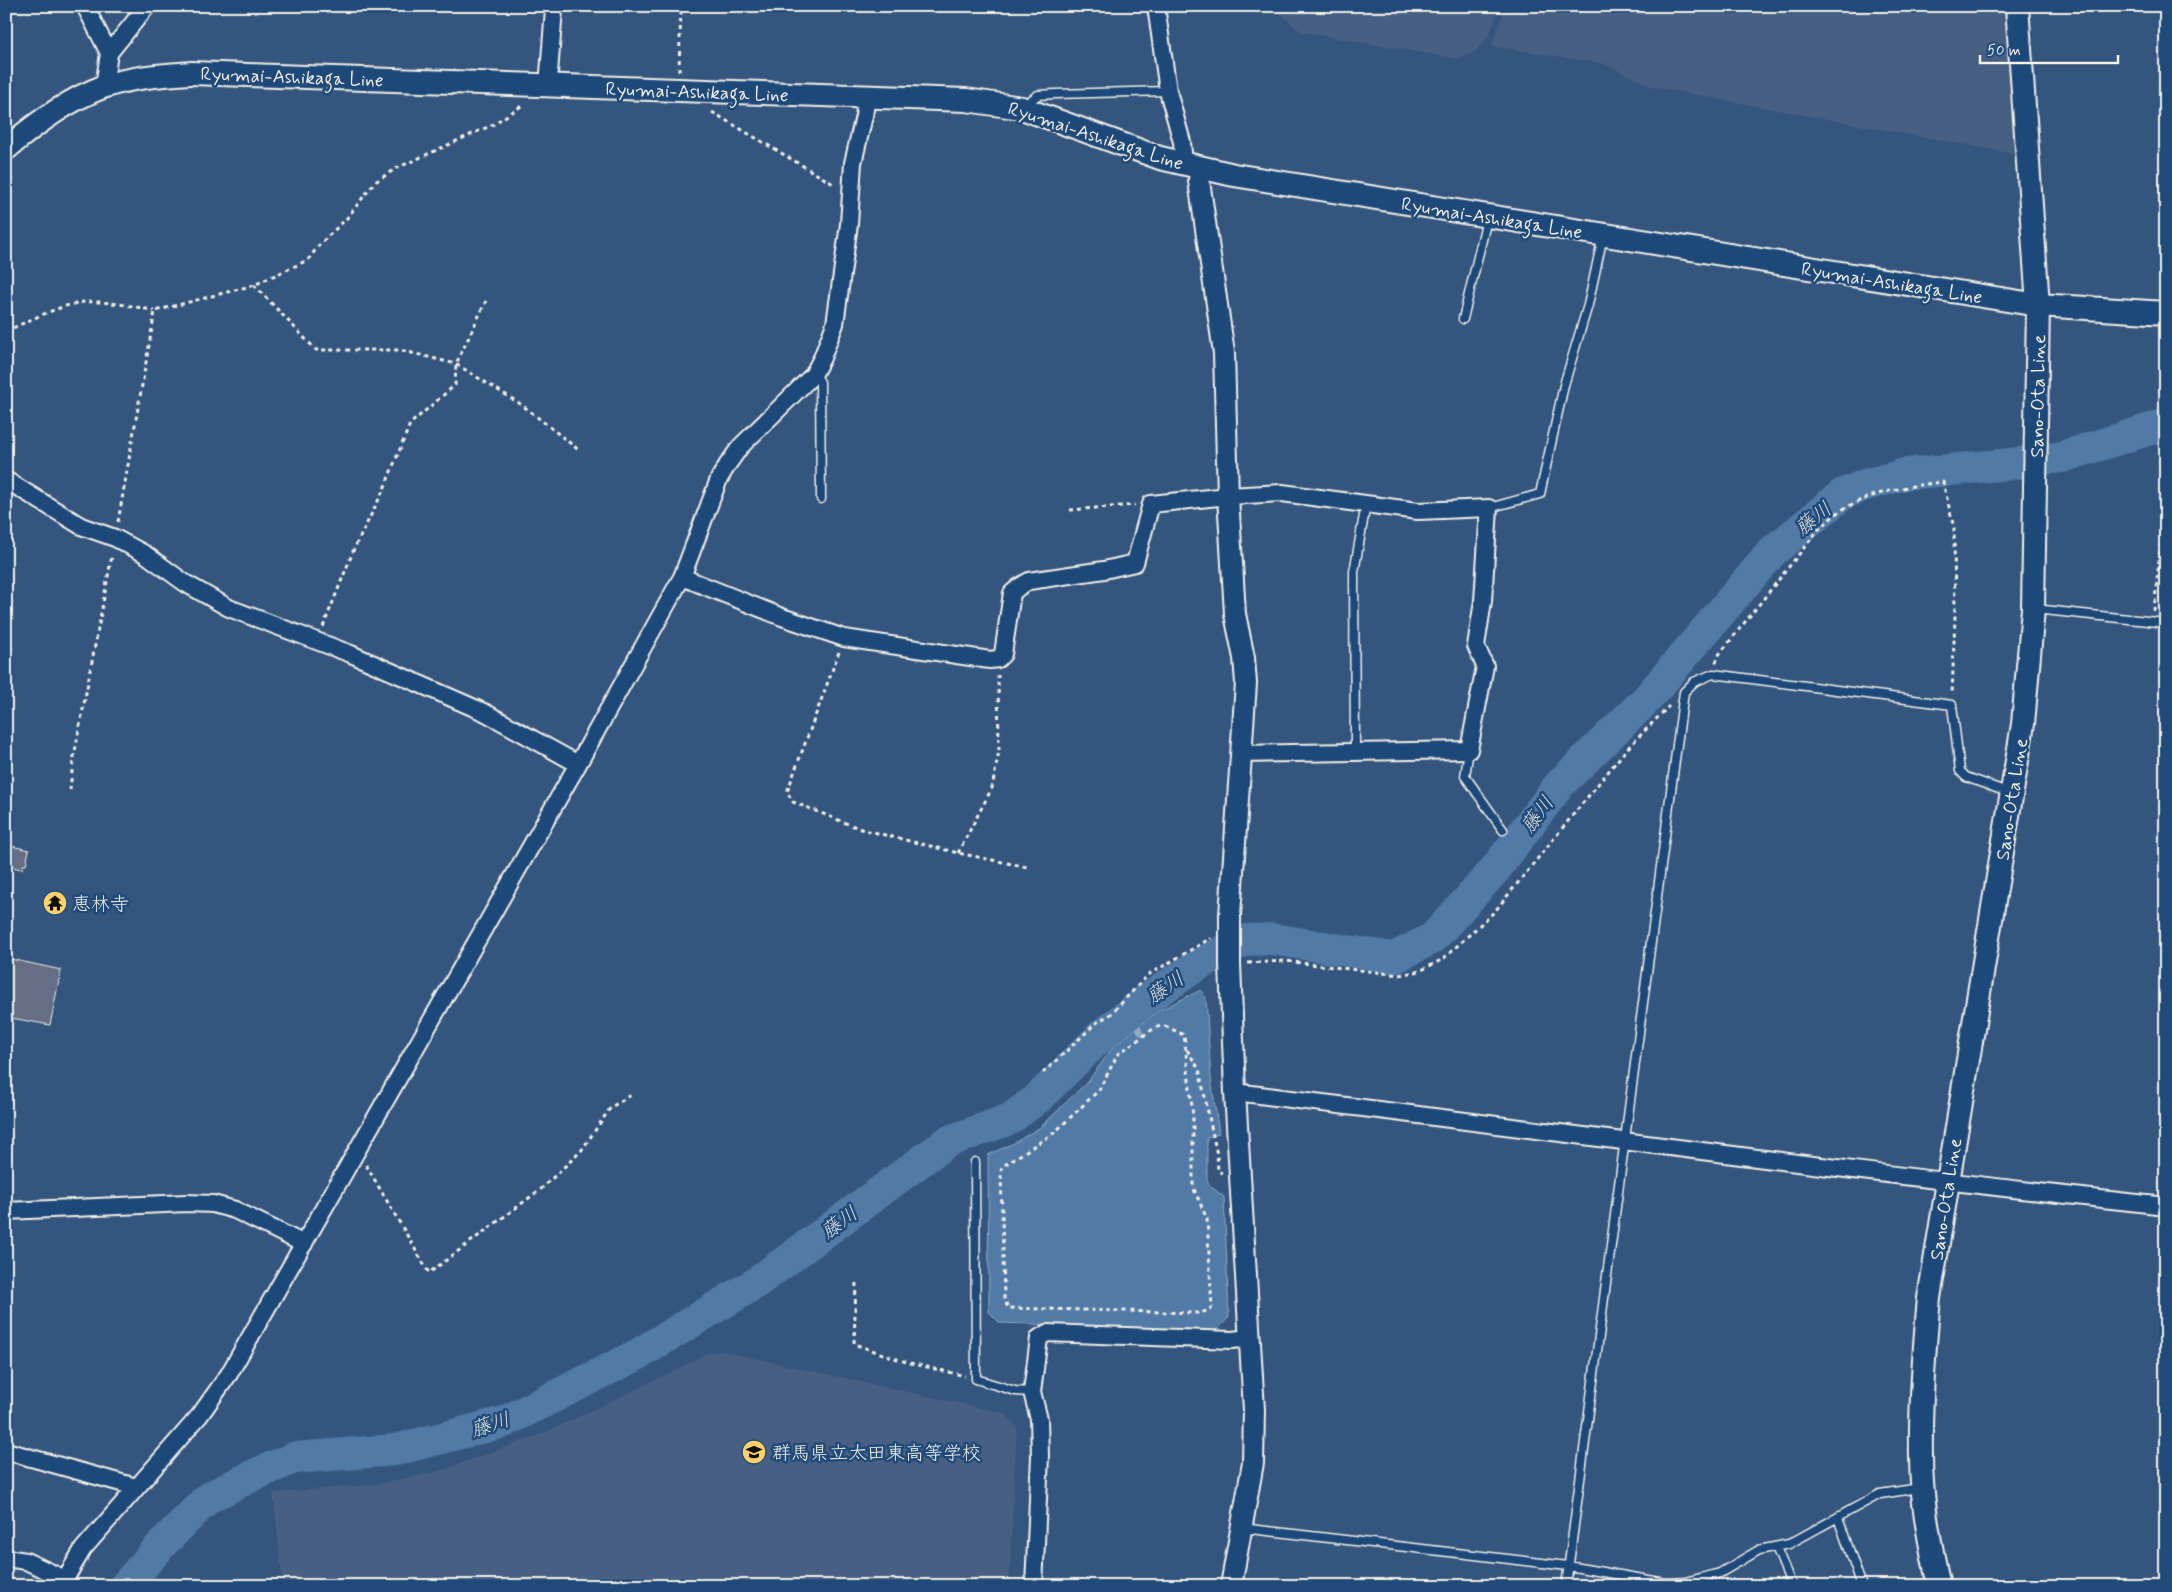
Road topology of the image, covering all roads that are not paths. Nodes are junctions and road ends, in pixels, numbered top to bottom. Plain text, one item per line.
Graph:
1 (85, 6) edge
2 (147, 6) edge
3 (552, 6) edge
4 (1156, 6) edge
5 (2017, 6) edge
6 (109, 53) junction
7 (548, 86) junction
8 (104, 87) junction
9 (1168, 91) junction
10 (866, 96) junction
11 (1022, 108) junction
12 (6, 149) edge
13 (1192, 166) junction
14 (1487, 217) junction
15 (1603, 235) junction
16 (2038, 305) junction
17 (2166, 313) edge
18 (1463, 319) dead end
19 (814, 372) junction
20 (6, 480) edge
21 (1228, 496) junction
22 (821, 499) dead end
23 (1366, 504) junction
24 (1489, 508) junction
25 (682, 577) junction
26 (2033, 609) junction
27 (2166, 623) edge
28 (1469, 750) junction
29 (1355, 752) junction
30 (1241, 754) junction
31 (578, 764) junction
32 (2012, 794) junction
33 (1503, 830) dead end
34 (1235, 1092) junction
35 (1624, 1140) junction
36 (975, 1162) dead end
37 (1948, 1183) junction
38 (2166, 1206) edge
39 (6, 1211) edge
40 (304, 1244) junction
41 (1250, 1338) junction
42 (1032, 1392) junction
43 (6, 1451) edge
44 (136, 1487) junction
45 (1923, 1488) junction
46 (1838, 1518) junction
47 (1242, 1528) junction
48 (1776, 1547) junction
49 (6, 1558) edge
50 (1568, 1566) junction
51 (64, 1582) edge
52 (1034, 1586) edge
53 (1231, 1586) edge
54 (1566, 1586) edge
55 (1792, 1586) edge
56 (1862, 1586) edge
57 (1939, 1586) edge

1 - 6 street
2 - 6 street
3 - 7 street
4 - 9 street
5 - 16 main road, Sano-Ota Line
6 - 8 street
7 - 8 main road, Ryumai-Ashikaga Line
7 - 10 main road, Ryumai-Ashikaga Line
8 - 12 main road, Ryumai-Ashikaga Line
9 - 11 lane
9 - 13 street
10 - 11 main road, Ryumai-Ashikaga Line
10 - 19 street
11 - 13 main road, Ryumai-Ashikaga Line
13 - 14 main road, Ryumai-Ashikaga Line
13 - 21 street
14 - 15 main road, Ryumai-Ashikaga Line
14 - 18 lane
15 - 16 main road, Ryumai-Ashikaga Line
15 - 24 lane
16 - 17 main road, Ryumai-Ashikaga Line
16 - 26 main road, Sano-Ota Line
19 - 22 lane
19 - 25 street
20 - 31 street
21 - 23 street
21 - 25 street
21 - 30 street
23 - 24 street
23 - 29 lane
24 - 28 street
25 - 31 street
26 - 27 lane
26 - 32 main road, Sano-Ota Line
28 - 29 street
28 - 33 lane
29 - 30 street
30 - 34 street
31 - 40 street
32 - 35 lane
32 - 37 main road, Sano-Ota Line
34 - 35 street
34 - 41 street
35 - 37 street
35 - 50 lane
36 - 42 lane
37 - 38 street
37 - 45 main road, Sano-Ota Line
39 - 40 street
40 - 44 street
41 - 42 street
41 - 47 street
42 - 52 street
43 - 44 street
44 - 51 street
45 - 46 lane
45 - 57 main road, Sano-Ota Line
46 - 48 lane
46 - 56 lane
47 - 50 lane
47 - 53 street
48 - 50 lane
48 - 55 lane
49 - 51 street
50 - 54 lane

